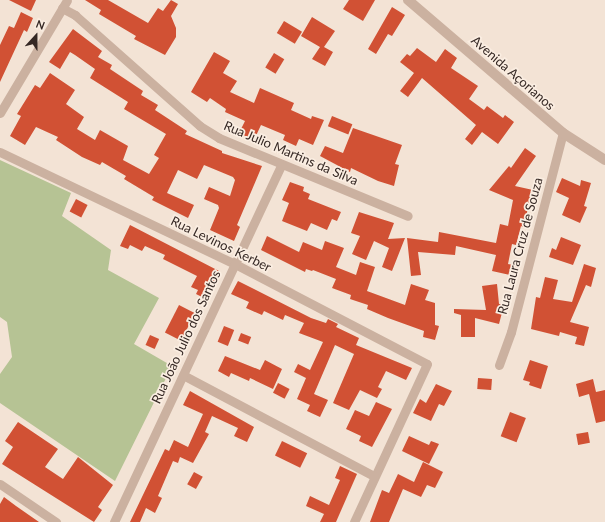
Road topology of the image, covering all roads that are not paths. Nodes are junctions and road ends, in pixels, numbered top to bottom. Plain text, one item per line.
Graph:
1 (408, 0) edge
2 (65, 4) edge
3 (0, 113) edge
4 (563, 133) junction
5 (0, 152) edge
6 (605, 160) edge
7 (282, 164) junction
8 (408, 216) dead end
9 (235, 264) junction
10 (499, 365) dead end
11 (183, 375) junction
12 (374, 476) junction
13 (0, 484) edge
14 (56, 522) edge
15 (114, 522) edge
16 (354, 522) edge

1 - 4 street, Avenida Açorianos
2 - 3 street
2 - 7 street, Rua Julio Martins da Silva
4 - 6 street, Avenida Açorianos
4 - 10 street, Rua Laura Cruz de Souza
5 - 9 street, Rua Levinos Kerber
7 - 8 street, Rua Julio Martins da Silva
7 - 9 street, Rua João Julio dos Santos
9 - 11 street, Rua João Julio dos Santos
9 - 12 street, Rua Levinos Kerber
11 - 12 street
11 - 15 street, Rua João Julio dos Santos
12 - 16 street
13 - 14 street

